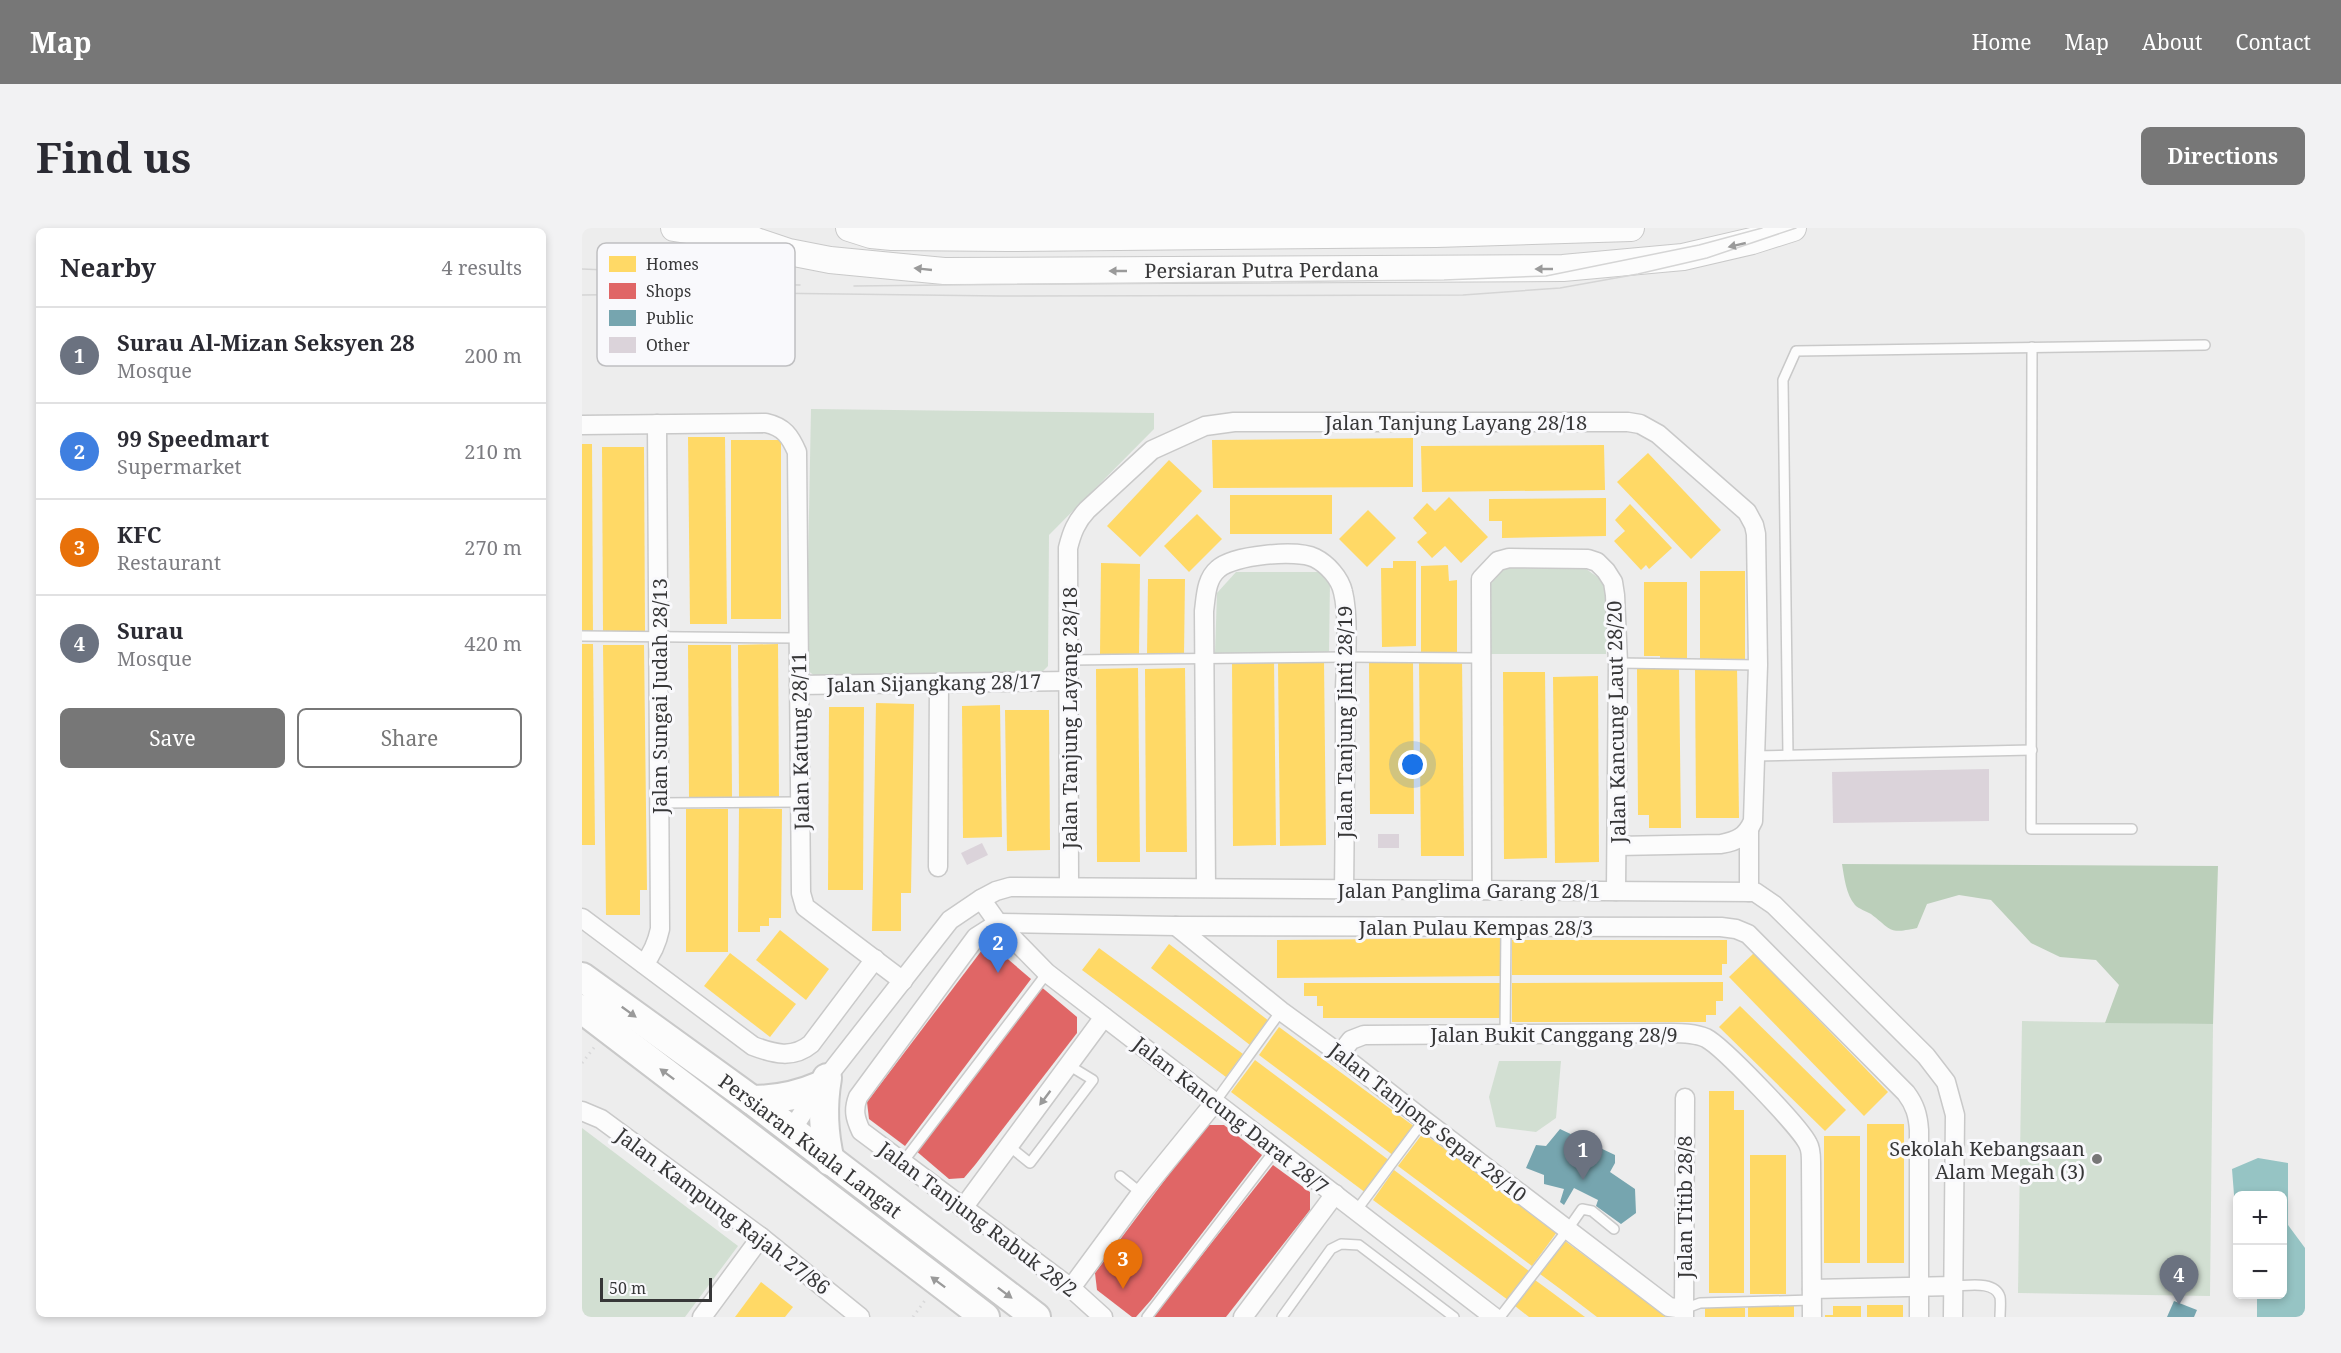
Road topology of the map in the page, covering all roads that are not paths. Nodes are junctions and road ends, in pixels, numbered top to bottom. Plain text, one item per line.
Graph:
1 (674, 228) edge
2 (732, 228) edge
3 (849, 228) edge
4 (1631, 228) edge
5 (1793, 228) edge
6 (756, 241) junction
7 (762, 243) edge
8 (795, 253) edge
9 (2205, 345) dead end
10 (2032, 347) junction
11 (582, 424) edge
12 (657, 424) junction
13 (582, 636) edge
14 (658, 637) junction
15 (799, 638) junction
16 (1346, 657) junction
17 (1480, 658) junction
18 (1205, 659) junction
19 (1070, 660) junction
20 (1618, 663) junction
21 (1758, 665) junction
22 (1069, 681) junction
23 (939, 683) junction
24 (799, 685) junction
25 (2032, 750) junction
26 (1788, 755) junction
27 (1755, 756) junction
28 (800, 802) junction
29 (659, 803) junction
30 (1749, 830) junction
31 (2132, 830) dead end
32 (1617, 846) junction
33 (938, 867) dead end
34 (1069, 886) junction
35 (1206, 888) junction
36 (1344, 889) junction
37 (1482, 890) junction
38 (1616, 891) junction
39 (1749, 892) junction
40 (981, 899) junction
41 (582, 918) edge
42 (998, 923) junction
43 (1176, 926) junction
44 (1506, 927) junction
45 (875, 958) junction
46 (644, 964) junction
47 (1047, 973) junction
48 (582, 977) edge
49 (903, 981) junction
50 (582, 1009) edge
51 (1281, 1011) junction
52 (1104, 1017) junction
53 (1505, 1034) junction
54 (1340, 1054) junction
55 (1070, 1066) junction
56 (824, 1082) junction
57 (694, 1094) junction
58 (1685, 1098) dead end
59 (752, 1100) junction
60 (1215, 1102) junction
61 (582, 1111) edge
62 (1424, 1120) junction
63 (791, 1131) junction
64 (1009, 1146) junction
65 (1276, 1149) junction
66 (830, 1161) junction
67 (903, 1162) junction
68 (1120, 1176) dead end
69 (1141, 1193) junction
70 (1335, 1194) junction
71 (838, 1206) junction
72 (963, 1208) junction
73 (1356, 1211) junction
74 (1569, 1229) junction
75 (1614, 1229) dead end
76 (761, 1237) junction
77 (1954, 1286) junction
78 (1919, 1287) junction
79 (1071, 1288) junction
80 (1812, 1302) edge
81 (1684, 1313) edge
82 (702, 1317) edge
83 (860, 1317) edge
84 (985, 1317) edge
85 (1036, 1317) edge
86 (1103, 1317) edge
87 (1147, 1317) edge
88 (1243, 1317) edge
89 (1282, 1317) edge
90 (1454, 1317) edge
91 (1494, 1317) edge
92 (1500, 1317) edge
93 (1919, 1317) edge
94 (1953, 1317) edge
95 (2000, 1317) edge

1 - 6 main road
2 - 6 main road, Persiaran Putra Perdana
3 - 4 main road, Persiaran Putra Perdana
5 -> 8 main road, Persiaran Putra Perdana
7 -> 6 main road, Persiaran Putra Perdana
9 - 10 lane
10 - 25 lane
10 - 26 lane
11 - 12 street
12 - 14 street, Jalan Sungai Judah 28/13
12 - 15 street, Jalan Katung 28/11
13 - 14 lane
14 - 15 lane
14 - 29 street, Jalan Sungai Judah 28/13
15 - 24 street, Jalan Katung 28/11
16 - 17 lane
16 - 18 lane
16 - 18 street, Jalan Tanjung Jinti 28/19
16 - 36 street, Jalan Tanjung Jinti 28/19
17 - 20 street, Jalan Kancung Laut 28/20
17 - 37 street, Jalan Kancung Laut 28/20
18 - 19 lane
18 - 35 street, Jalan Tanjung Jinti 28/19
19 - 21 street, Jalan Tanjung Layang 28/18
19 - 22 street, Jalan Tanjung Layang 28/18
20 - 21 lane
20 - 32 street, Jalan Kancung Laut 28/20
21 - 27 street, Jalan Tanjung Layang 28/18
22 - 23 street, Jalan Sijangkang 28/17
22 - 34 street, Jalan Tanjung Layang 28/18
23 - 24 street, Jalan Sijangkang 28/17
23 - 33 street
24 - 28 street, Jalan Katung 28/11
25 - 26 lane
25 - 31 lane
26 - 27 lane
27 - 30 street, Jalan Tanjung Layang 28/18
28 - 29 lane
28 - 45 street, Jalan Katung 28/11
29 - 46 street, Jalan Sungai Judah 28/13
30 - 32 street
30 - 39 street, Jalan Tanjung Layang 28/18
32 - 38 street, Jalan Kancung Laut 28/20
34 - 35 street, Jalan Panglima Garang 28/1
34 - 40 street, Jalan Panglima Garang 28/1
35 - 36 street, Jalan Panglima Garang 28/1
36 - 37 street, Jalan Panglima Garang 28/1
37 - 38 street, Jalan Panglima Garang 28/1
38 - 39 street, Jalan Panglima Garang 28/1
39 - 77 street, Jalan Panglima Garang 28/1
40 - 42 street, Jalan Kancung Darat 28/7
40 - 49 street, Jalan Panglima Garang 28/1
41 - 46 street
42 - 43 street, Jalan Pulau Kempas 28/3
42 - 47 street, Jalan Kancung Darat 28/7
42 - 67 street, Jalan Tanjung Rabuk 28/2
43 - 44 street, Jalan Pulau Kempas 28/3
43 - 51 street, Jalan Tanjong Sepat 28/10
44 - 53 lane
44 - 78 street, Jalan Pulau Kempas 28/3
45 - 46 street
45 - 49 street, Jalan Katung 28/11
47 - 52 street, Jalan Kancung Darat 28/7
47 - 67 lane
48 -> 59 main road, Persiaran Kuala Langat
49 - 56 street, Jalan Panglima Garang 28/1
57 -> 50 main road, Persiaran Kuala Langat
51 - 54 street, Jalan Tanjong Sepat 28/10
51 - 60 lane
52 - 55 street
52 - 60 street, Jalan Kancung Darat 28/7
53 - 54 street, Jalan Bukit Canggang 28/9
53 - 80 street, Jalan Bukit Canggang 28/9
54 - 62 street, Jalan Tanjong Sepat 28/10
55 -> 64 street
55 - 64 lane
56 - 59 main road
56 - 63 street, Jalan Panglima Garang 28/1
56 - 66 main road
57 - 63 main road
57 - 71 main road, Persiaran Kuala Langat
58 - 81 street, Jalan Titib 28/8
59 - 63 main road, Persiaran Kuala Langat
60 - 65 street, Jalan Kancung Darat 28/7
60 - 69 street
61 - 76 street, Jalan Kampung Rajah 27/86
62 - 73 lane
62 - 74 street, Jalan Tanjong Sepat 28/10
63 - 66 main road, Persiaran Kuala Langat
63 - 71 main road
64 - 72 street
65 - 70 street, Jalan Kancung Darat 28/7
65 - 87 lane
66 -> 85 main road, Persiaran Kuala Langat
67 - 72 street, Jalan Tanjung Rabuk 28/2
68 - 69 lane
69 - 79 street
70 - 73 street, Jalan Kancung Darat 28/7
70 - 88 street
84 -> 71 main road, Persiaran Kuala Langat
72 - 79 street, Jalan Tanjung Rabuk 28/2
73 - 91 street, Jalan Kancung Darat 28/7
74 - 75 lane
74 - 81 street, Jalan Tanjong Sepat 28/10
74 - 92 lane
76 - 82 street
76 - 83 street, Jalan Kampung Rajah 27/86
77 - 78 street
77 - 94 street, Jalan Panglima Garang 28/1
77 - 95 lane
78 - 80 street
78 - 93 street, Jalan Pulau Kempas 28/3
79 - 86 street, Jalan Tanjung Rabuk 28/2
80 - 81 lane
89 - 90 lane

